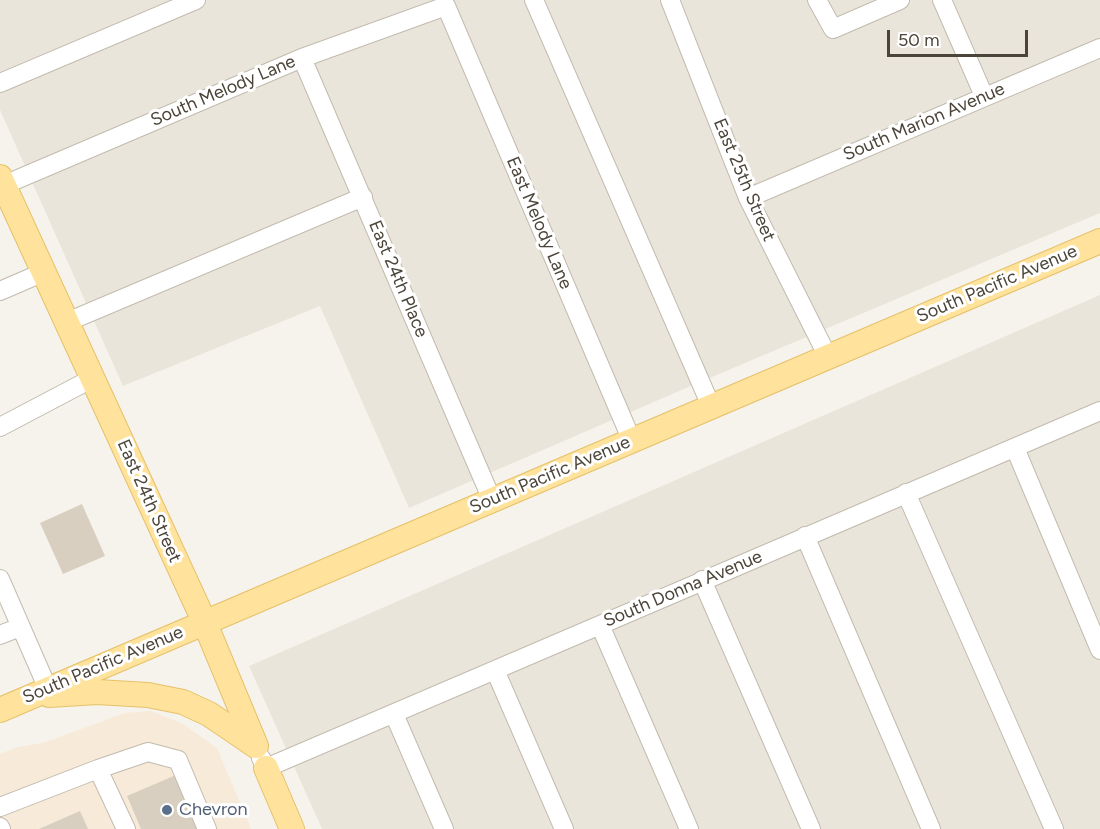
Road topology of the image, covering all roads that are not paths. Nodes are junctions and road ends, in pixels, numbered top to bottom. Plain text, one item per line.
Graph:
1 (196, 0) edge
2 (534, 0) edge
3 (670, 0) edge
4 (817, 0) edge
5 (900, 0) edge
6 (942, 0) edge
7 (446, 6) joint
8 (1100, 48) edge
9 (302, 57) junction
10 (0, 83) edge
11 (984, 96) junction
12 (2, 181) edge
13 (363, 196) junction
14 (748, 198) junction
15 (1100, 240) edge
16 (44, 272) junction
17 (0, 291) edge
18 (67, 322) junction
19 (828, 357) junction
20 (93, 378) junction
21 (711, 406) junction
22 (1100, 411) edge
23 (0, 427) edge
24 (632, 441) junction
25 (1015, 448) junction
26 (906, 493) junction
27 (492, 500) junction
28 (805, 536) junction
29 (0, 579) edge
30 (702, 580) junction
31 (204, 621) junction
32 (600, 625) junction
33 (20, 627) junction
34 (0, 636) edge
35 (1100, 650) edge
36 (495, 670) junction
37 (40, 693) junction
38 (0, 710) edge
39 (394, 714) junction
40 (256, 746) junction
41 (266, 768) junction
42 (98, 769) junction
43 (0, 807) edge
44 (126, 829) edge
45 (207, 829) edge
46 (292, 829) edge
47 (444, 829) edge
48 (564, 829) edge
49 (689, 829) edge
50 (811, 829) edge
51 (931, 829) edge
52 (1054, 829) edge

1 - 10 street
2 - 21 street
3 - 14 street, East 25th Street
4 - 5 street
6 - 11 street
7 - 9 street, South Melody Lane
7 - 24 street, East Melody Lane
8 - 11 street, South Marion Avenue
9 - 12 street, South Melody Lane
9 - 13 street, East 24th Place
11 - 14 street, South Marion Avenue
12 - 16 main road, East 24th Street
13 - 18 street
13 - 27 street, East 24th Place
14 - 19 street, East 25th Street
15 - 19 main road, South Pacific Avenue
16 - 17 street
16 - 18 main road, East 24th Street
18 - 20 main road, East 24th Street
19 - 21 main road, South Pacific Avenue
20 - 23 street
20 - 31 main road, East 24th Street
21 - 24 main road, South Pacific Avenue
22 - 25 street, South Donna Avenue
24 - 27 main road, South Pacific Avenue
25 - 26 street, South Donna Avenue
25 - 35 street
26 - 28 street, South Donna Avenue
26 - 52 street
27 - 31 main road, South Pacific Avenue
28 - 30 street, South Donna Avenue
28 - 51 street
29 - 33 street
30 - 32 street, South Donna Avenue
30 - 50 street
31 - 37 main road, South Pacific Avenue
31 - 40 main road, East 24th Street
32 - 36 street, South Donna Avenue
32 - 49 street
33 - 34 street
33 - 37 street
36 - 39 street, South Donna Avenue
36 - 48 street
37 - 38 main road, South Pacific Avenue
37 - 40 main road
39 - 41 street, South Donna Avenue
39 - 47 street
40 - 41 street, East 24th Street
41 - 46 main road, East 24th Street
42 - 43 street
42 - 44 street
42 - 45 street

